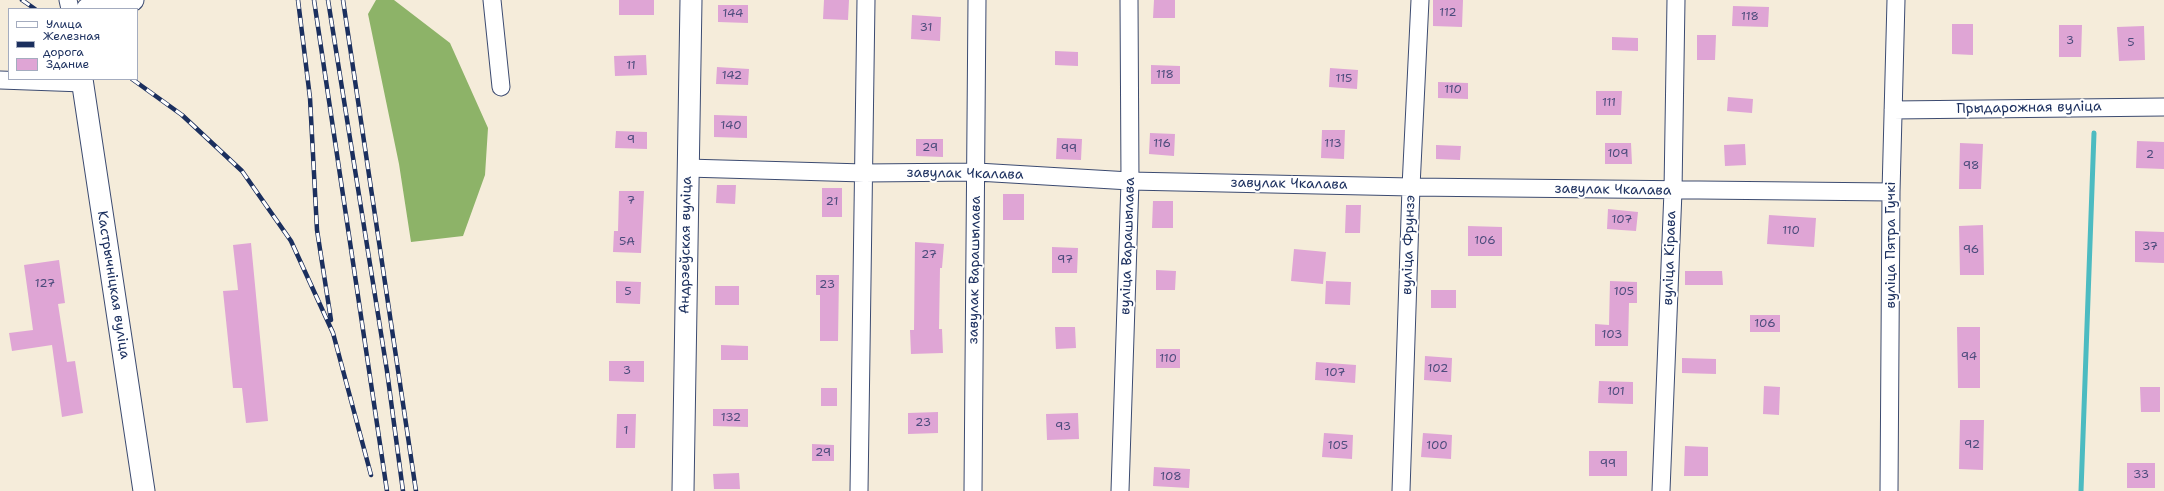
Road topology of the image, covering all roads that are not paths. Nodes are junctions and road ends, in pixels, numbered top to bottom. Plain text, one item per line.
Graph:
1 (134, 0) edge
2 (492, 0) edge
3 (691, 0) edge
4 (866, 0) edge
5 (976, 0) edge
6 (1128, 0) edge
7 (1420, 0) edge
8 (1676, 0) edge
9 (1896, 0) edge
10 (92, 8) edge
11 (0, 80) edge
12 (83, 81) edge
13 (501, 87) dead end
14 (2164, 107) edge
15 (1893, 110) junction
16 (687, 168) junction
17 (977, 172) junction
18 (864, 173) junction
19 (1130, 181) junction
20 (1410, 187) junction
21 (1673, 191) junction
22 (1891, 192) junction
23 (144, 491) edge
24 (683, 491) edge
25 (859, 491) edge
26 (973, 491) edge
27 (1120, 491) edge
28 (1401, 491) edge
29 (1661, 491) edge
30 (1889, 491) edge

1 - 10 main road
2 - 13 street
3 - 16 main road, Андрэеўская вуліца
4 - 18 street
5 - 17 street, завулак Варашылава
6 - 19 street, вуліца Варашылава
7 - 20 street, вуліца Фрунзэ
8 - 21 street, вуліца Кірава
9 - 15 street, вуліца Пятра Гучкі
11 - 12 street
12 - 23 main road, Кастрычніцкая вуліца
14 - 15 street, Прыдарожная вуліца
15 - 22 street, вуліца Пятра Гучкі
16 - 18 street, завулак Чкалава
16 - 24 main road, Андрэеўская вуліца
17 - 18 street, завулак Чкалава
17 - 19 street, завулак Чкалава
17 - 26 street, завулак Варашылава
18 - 25 street
19 - 20 street, завулак Чкалава
19 - 27 street, вуліца Варашылава
20 - 21 street, завулак Чкалава
20 - 28 street, вуліца Фрунзэ
21 - 22 street, завулак Чкалава
21 - 29 street, вуліца Кірава
22 - 30 street, вуліца Пятра Гучкі

